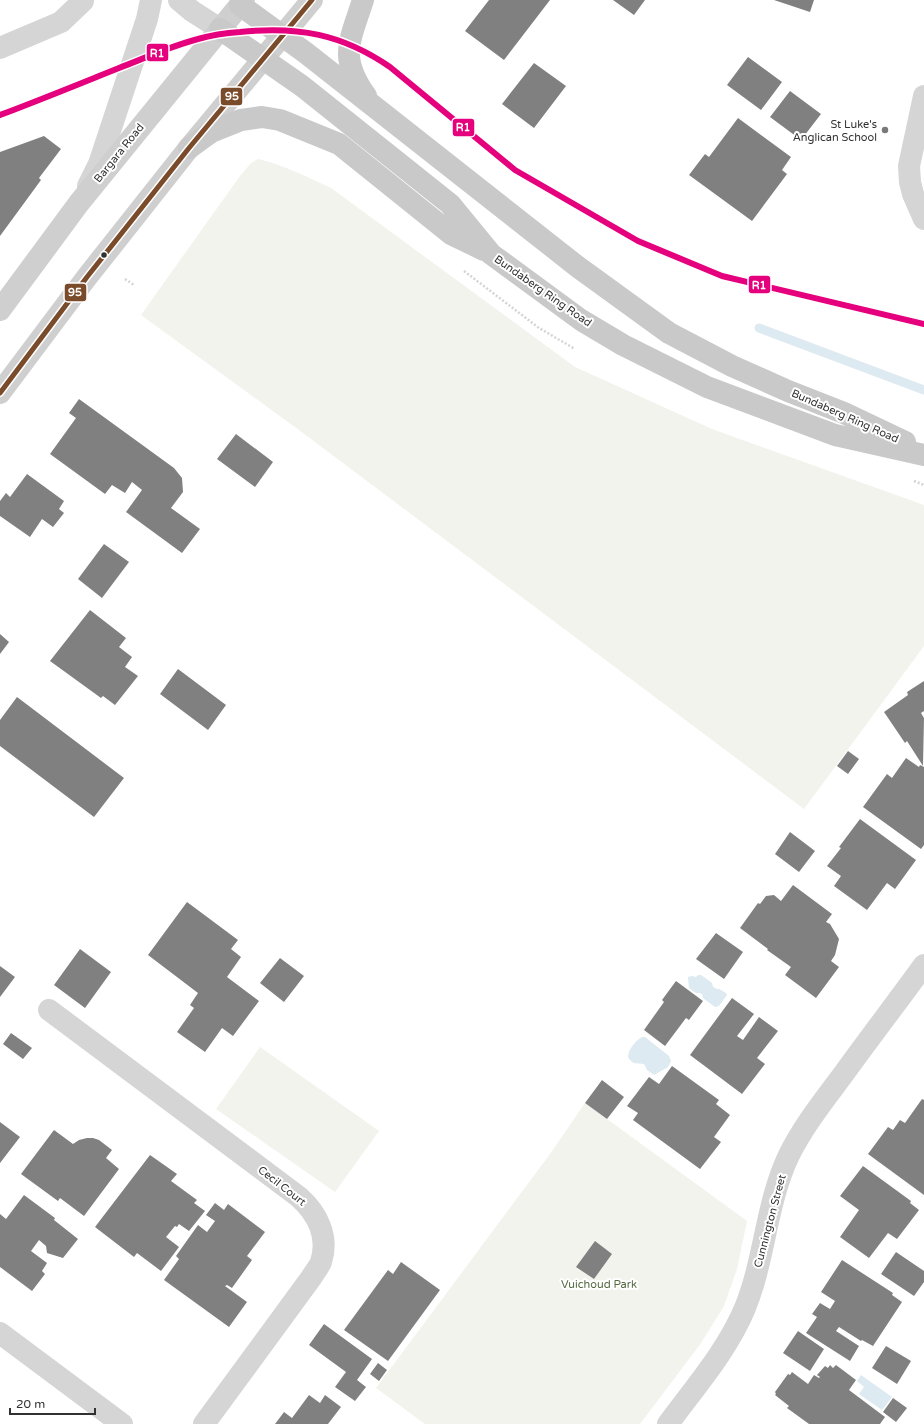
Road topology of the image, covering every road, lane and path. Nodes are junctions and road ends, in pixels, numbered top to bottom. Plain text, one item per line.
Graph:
1 (151, 0) edge
2 (179, 0) edge
3 (312, 0) edge
4 (363, 0) edge
5 (83, 1) dead end
6 (239, 2) edge
7 (220, 29) junction
8 (282, 36) junction
9 (0, 48) edge
10 (263, 58) junction
11 (924, 96) edge
12 (376, 109) junction
13 (189, 148) junction
14 (79, 203) junction
15 (924, 219) edge
16 (491, 254) junction
17 (125, 279) dead end
18 (134, 285) dead end
19 (0, 310) edge
20 (0, 393) edge
21 (924, 451) edge
22 (924, 455) edge
23 (924, 965) edge
24 (49, 1010) dead end
25 (0, 1333) edge
26 (122, 1424) edge
27 (204, 1424) edge
28 (668, 1424) edge

1 - 14 street
2 - 7 street
3 - 8 main road
4 - 12 main road
5 - 9 street
6 - 7 main road, Bargara Road
6 - 8 main road, Bundaberg Ring Road
7 - 10 main road, Bundaberg Ring Road
7 - 14 main road, Bargara Road
8 - 10 main road
8 - 12 main road, Bundaberg Ring Road
10 - 13 main road
10 - 16 main road, Bundaberg Ring Road
11 - 15 street
12 - 21 main road, Bundaberg Ring Road
13 - 16 main road
13 - 20 main road
14 - 19 main road, Bargara Road
16 - 22 main road, Bundaberg Ring Road
17 - 18 path
23 - 28 street, Cunnington Street
24 - 27 street, Cecil Court
25 - 26 street

